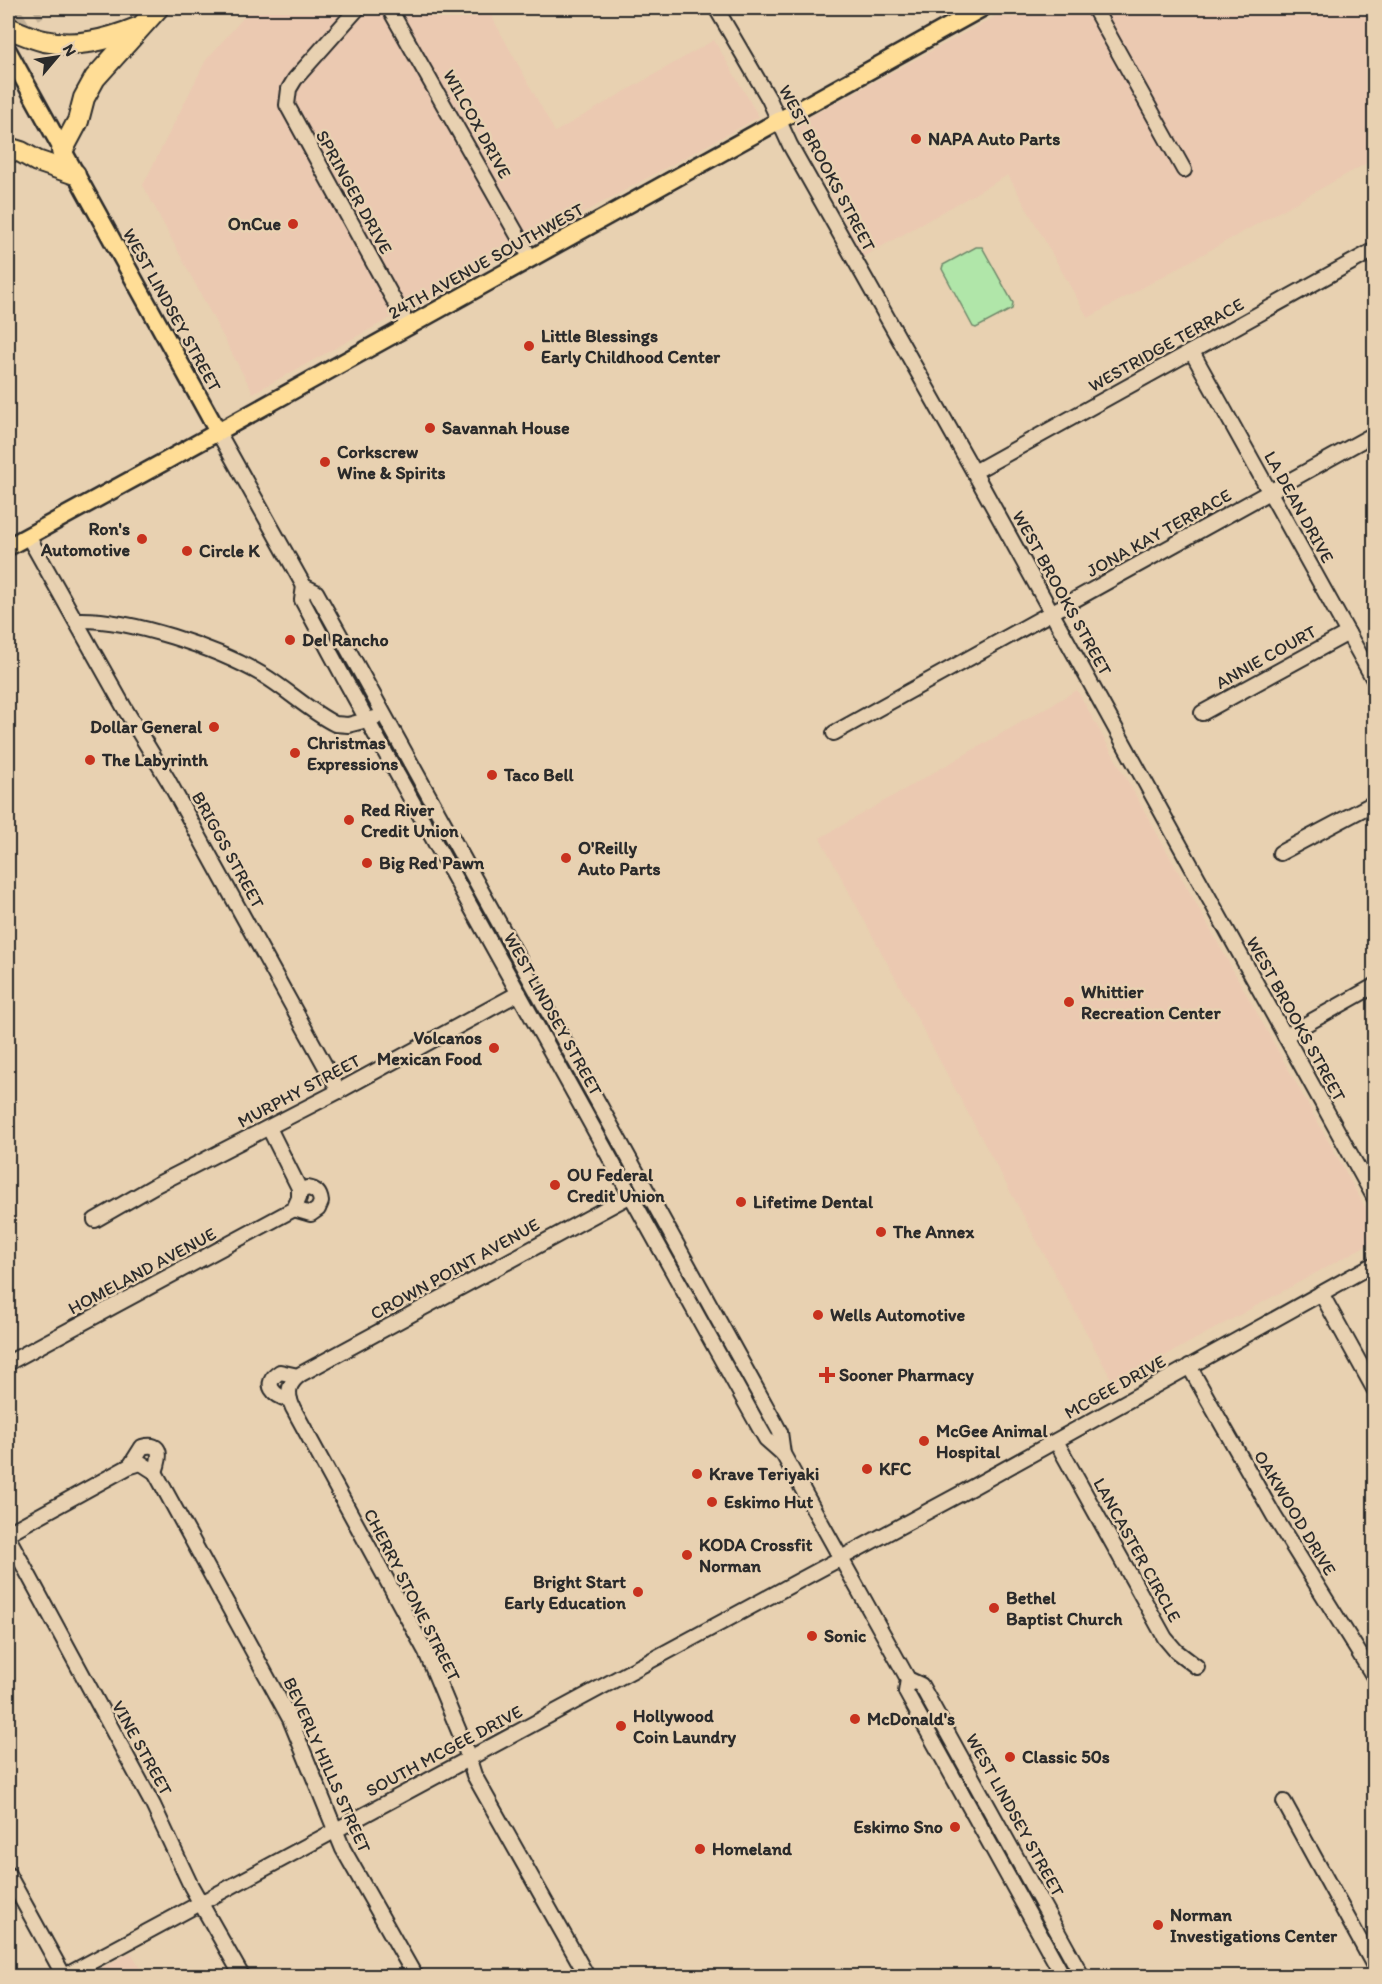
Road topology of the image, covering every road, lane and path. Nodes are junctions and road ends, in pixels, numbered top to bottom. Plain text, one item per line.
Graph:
1 (158, 8) edge
2 (358, 8) edge
3 (389, 8) edge
4 (716, 8) edge
5 (982, 8) edge
6 (1094, 8) edge
7 (142, 26) junction
8 (8, 28) edge
9 (8, 51) edge
10 (779, 120) junction
11 (8, 148) edge
12 (63, 151) junction
13 (1184, 170) dead end
14 (75, 174) junction
15 (1374, 250) edge
16 (531, 259) junction
17 (408, 326) junction
18 (1192, 352) junction
19 (218, 432) junction
20 (1374, 434) edge
21 (974, 472) junction
22 (1270, 492) junction
23 (28, 536) junction
24 (8, 547) edge
25 (304, 586) junction
26 (1052, 613) junction
27 (76, 620) junction
28 (1348, 633) junction
29 (360, 672) junction
30 (345, 680) junction
31 (1374, 680) edge
32 (1202, 713) dead end
33 (384, 715) junction
34 (368, 721) junction
35 (834, 733) dead end
36 (1374, 803) edge
37 (1280, 854) dead end
38 (516, 953) junction
39 (501, 961) junction
40 (1374, 986) edge
41 (539, 994) junction
42 (522, 998) junction
43 (1285, 1036) junction
44 (339, 1091) junction
45 (269, 1128) junction
46 (300, 1192) junction
47 (630, 1195) junction
48 (1374, 1197) edge
49 (294, 1209) junction
50 (95, 1220) dead end
51 (1374, 1264) edge
52 (692, 1269) junction
53 (676, 1278) junction
54 (1321, 1293) junction
55 (712, 1307) junction
56 (697, 1316) junction
57 (8, 1363) edge
58 (1189, 1366) junction
59 (298, 1376) junction
60 (1374, 1389) edge
61 (289, 1395) junction
62 (1056, 1441) junction
63 (783, 1454) junction
64 (130, 1466) junction
65 (150, 1468) junction
66 (8, 1533) edge
67 (8, 1537) edge
68 (841, 1558) junction
69 (1197, 1667) dead end
70 (1374, 1677) edge
71 (908, 1679) junction
72 (468, 1758) junction
73 (1284, 1802) dead end
74 (335, 1831) junction
75 (8, 1874) edge
76 (201, 1903) junction
77 (1374, 1966) edge
78 (64, 1977) edge
79 (242, 1977) edge
80 (415, 1977) edge
81 (587, 1977) edge
82 (1063, 1977) edge
83 (1082, 1977) edge

1 - 7 highway
2 - 17 street, SPRINGER DRIVE
3 - 16 street, WILCOX DRIVE
4 - 10 street, WEST BROOKS STREET
5 - 10 main road, 24TH AVENUE SOUTHWEST
6 - 13 street
7 - 8 highway
7 - 12 highway
9 - 12 main road, WEST LINDSEY STREET
10 - 16 main road, 24TH AVENUE SOUTHWEST
10 - 21 street, WEST BROOKS STREET
11 - 14 highway
12 - 14 main road, WEST LINDSEY STREET
14 - 19 main road, WEST LINDSEY STREET
15 - 18 street, WESTRIDGE TERRACE
16 - 17 main road, 24TH AVENUE SOUTHWEST
17 - 19 main road, 24TH AVENUE SOUTHWEST
18 - 21 street, WESTRIDGE TERRACE
18 - 22 street, LA DEAN DRIVE
19 - 23 main road, 24TH AVENUE SOUTHWEST
19 - 25 street, WEST LINDSEY STREET
20 - 22 street, JONA KAY TERRACE
21 - 26 street, WEST BROOKS STREET
22 - 26 street, JONA KAY TERRACE
22 - 28 street, LA DEAN DRIVE
23 - 24 main road, 24TH AVENUE SOUTHWEST
23 - 27 street, BRIGGS STREET
25 - 29 street, WEST LINDSEY STREET
25 - 30 street, WEST LINDSEY STREET
26 - 35 street, JONA KAY TERRACE
26 - 43 street, WEST BROOKS STREET
27 - 34 street
27 - 44 street, BRIGGS STREET
28 - 31 street, LA DEAN DRIVE
28 - 32 street, ANNIE COURT
29 - 30 street
29 - 33 street, WEST LINDSEY STREET
30 - 34 street, WEST LINDSEY STREET
33 - 34 street
33 - 38 street, WEST LINDSEY STREET
34 - 39 street, WEST LINDSEY STREET
36 - 37 street
38 - 39 street
38 - 41 street, WEST LINDSEY STREET
39 - 42 street, WEST LINDSEY STREET
40 - 43 street
41 - 42 street, MURPHY STREET
41 - 52 street, WEST LINDSEY STREET
42 - 44 street, MURPHY STREET
42 - 47 street, WEST LINDSEY STREET
43 - 48 street, WEST BROOKS STREET
44 - 45 street, MURPHY STREET
45 - 46 street
45 - 50 street, MURPHY STREET
46 - 49 street
46 - 49 street, HOMELAND AVENUE
47 - 53 street, WEST LINDSEY STREET
47 - 59 street, CROWN POINT AVENUE
49 - 57 street, HOMELAND AVENUE
51 - 54 street, MCGEE DRIVE
52 - 53 street
52 - 55 street, WEST LINDSEY STREET
53 - 56 street, WEST LINDSEY STREET
54 - 58 street, MCGEE DRIVE
54 - 60 street
55 - 56 street
55 - 63 street, WEST LINDSEY STREET
56 - 63 street, WEST LINDSEY STREET
58 - 62 street, MCGEE DRIVE
58 - 70 street, OAKWOOD DRIVE
59 - 61 street, CROWN POINT AVENUE
59 - 61 street, CROWN POINT AVENUE
61 - 72 street, CHERRY STONE STREET
62 - 68 street, MCGEE DRIVE
62 - 69 street, LANCASTER CIRCLE
63 - 68 street, WEST LINDSEY STREET
64 - 65 street
64 - 65 street, BEVERLY HILLS STREET
64 - 66 street
65 - 74 street, BEVERLY HILLS STREET
67 - 76 street, VINE STREET
68 - 71 street, WEST LINDSEY STREET
68 - 72 street, SOUTH MCGEE DRIVE
71 - 82 street, WEST LINDSEY STREET
71 - 83 street, WEST LINDSEY STREET
72 - 74 street, SOUTH MCGEE DRIVE
72 - 81 street, CHERRY STONE STREET
73 - 77 street
74 - 76 street, SOUTH MCGEE DRIVE
74 - 80 street, BEVERLY HILLS STREET
75 - 78 street
76 - 78 street, SOUTH MCGEE DRIVE
76 - 79 street, VINE STREET

